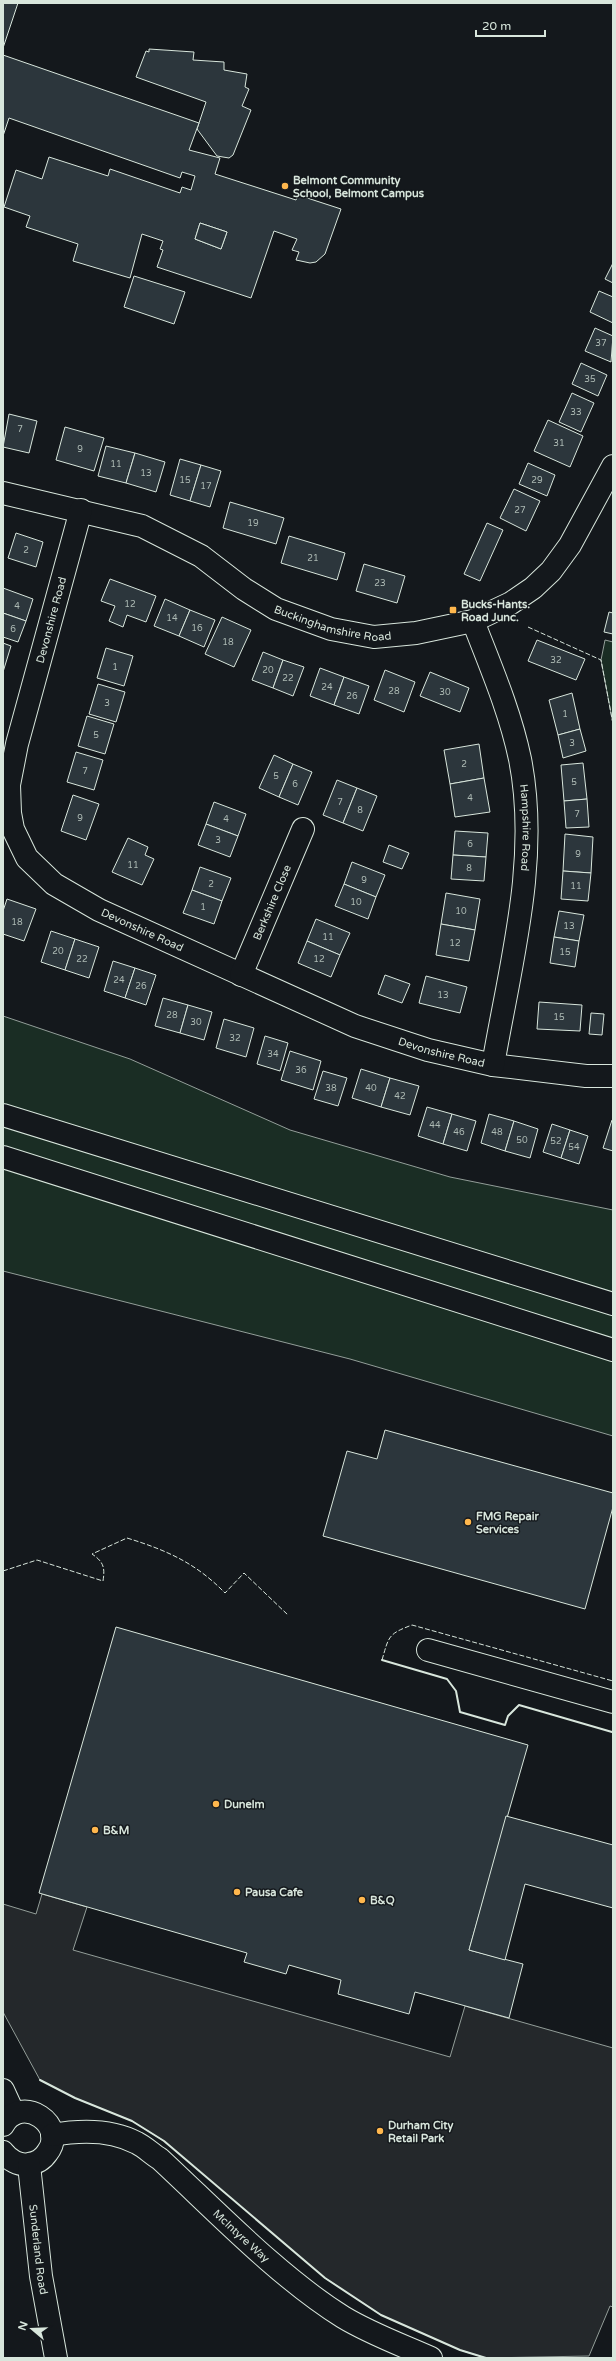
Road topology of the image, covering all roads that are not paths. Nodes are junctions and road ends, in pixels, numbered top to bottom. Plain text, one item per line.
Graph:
1 (613, 466) edge
2 (3, 493) edge
3 (81, 510) junction
4 (473, 621) junction
5 (6, 814) edge
6 (303, 829) dead end
7 (241, 975) junction
8 (493, 1065) junction
9 (613, 1076) edge
10 (3, 1115) edge
11 (3, 1157) edge
12 (613, 1304) edge
13 (613, 1350) edge
14 (428, 1650) dead end
15 (613, 1702) edge
16 (3, 2090) edge
17 (8, 2119) edge
18 (52, 2135) junction
19 (3, 2152) edge
20 (29, 2165) junction
21 (56, 2358) edge
22 (431, 2358) edge

1 - 4 main road, Buckinghamshire Road
2 - 3 main road, Buckinghamshire Road
3 - 4 main road, Buckinghamshire Road
3 - 5 main road, Devonshire Road
4 - 8 main road, Hampshire Road
5 - 7 main road, Devonshire Road
6 - 7 main road, Berkshire Close
7 - 8 main road, Devonshire Road
8 - 9 main road, Devonshire Road
10 - 12 main road
11 - 13 main road
14 - 15 main road
16 - 17 main road
17 - 18 main road
18 - 20 main road
18 - 22 main road, McIntyre Way
19 - 20 main road
20 - 21 main road, Sunderland Road

